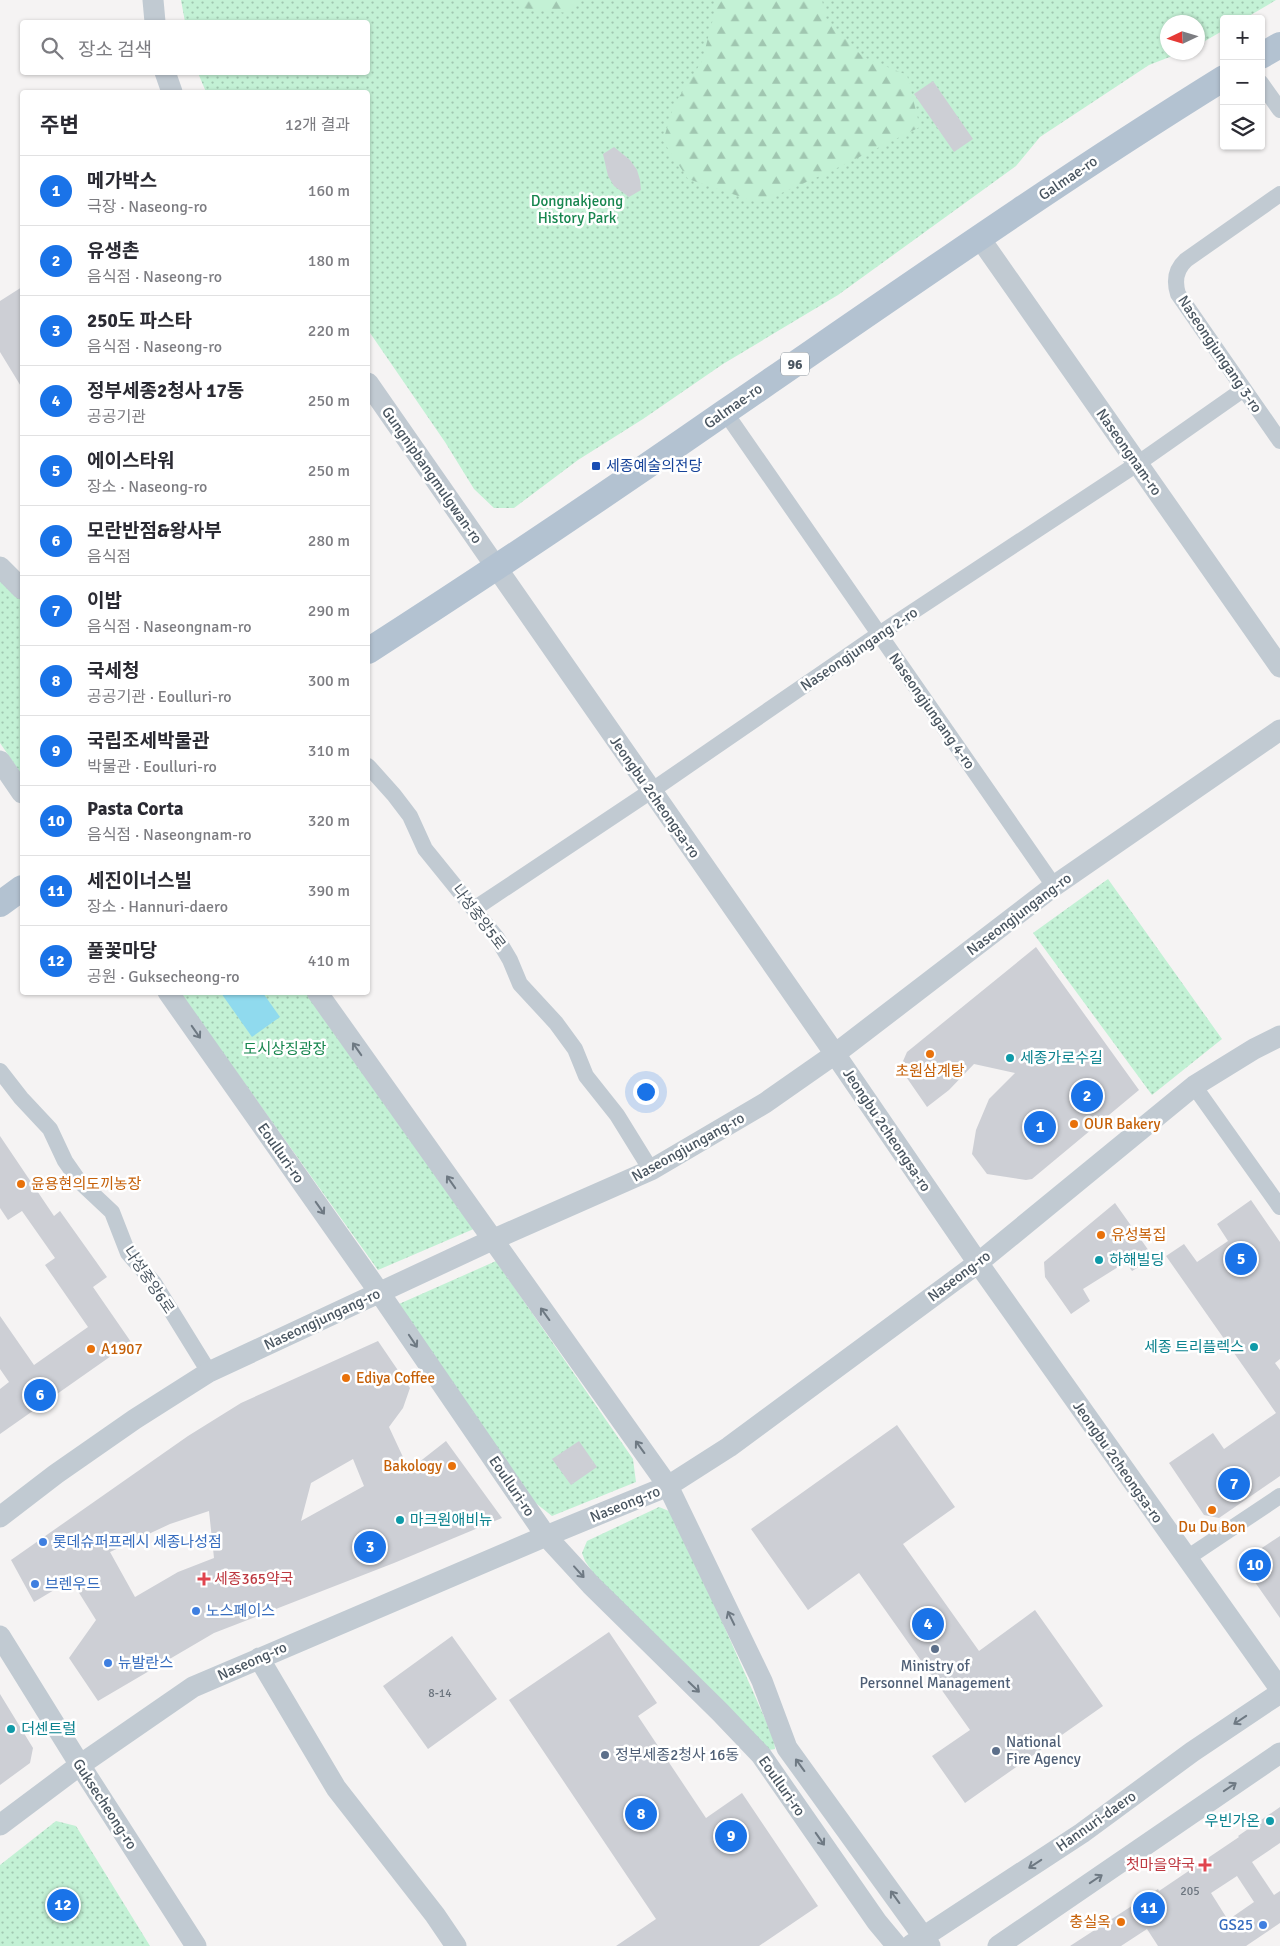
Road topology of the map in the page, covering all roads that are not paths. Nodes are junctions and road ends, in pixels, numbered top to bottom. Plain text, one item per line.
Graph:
1 (153, 0) edge
2 (155, 20) edge
3 (1280, 45) edge
4 (1265, 54) edge
5 (165, 75) edge
6 (1220, 80) edge
7 (1265, 89) edge
8 (171, 90) edge
9 (1280, 110) edge
10 (1280, 194) edge
11 (979, 237) junction
12 (370, 385) edge
13 (1244, 389) junction
14 (725, 412) junction
15 (1280, 441) edge
16 (1137, 464) junction
17 (0, 567) edge
18 (496, 568) junction
19 (20, 587) edge
20 (878, 634) junction
21 (370, 650) edge
22 (1280, 668) edge
23 (1280, 730) edge
24 (0, 761) edge
25 (370, 768) edge
26 (20, 790) edge
27 (651, 791) junction
28 (1054, 886) junction
29 (20, 889) edge
30 (0, 904) edge
31 (474, 909) junction
32 (170, 995) edge
33 (319, 995) edge
34 (1280, 1036) edge
35 (835, 1054) junction
36 (0, 1071) edge
37 (1194, 1086) junction
38 (651, 1170) junction
39 (1280, 1207) edge
40 (492, 1240) junction
41 (978, 1263) junction
42 (379, 1292) junction
43 (210, 1372) junction
44 (668, 1486) junction
45 (1280, 1496) edge
46 (0, 1517) edge
47 (546, 1536) junction
48 (1187, 1558) junction
49 (0, 1636) edge
50 (259, 1658) junction
51 (1280, 1691) edge
52 (1280, 1753) edge
53 (80, 1765) junction
54 (0, 1825) edge
55 (921, 1943) edge
56 (196, 1946) edge
57 (456, 1946) edge
58 (897, 1946) edge
59 (998, 1946) edge

1 - 2 street
3 - 4 main road
5 - 8 street
6 - 11 main road, Galmae-ro / 96
7 - 9 street
10 - 13 street, Naseongjungang 3-ro
11 - 14 main road, Galmae-ro / 96
11 - 16 street, Naseongnam-ro
12 - 18 street, Gungnipbangmulgwan-ro
13 - 15 street, Naseongjungang 3-ro
13 - 16 street, Naseongjungang 2-ro
14 - 18 main road, Galmae-ro / 96
14 - 20 street, Naseongjungang 4-ro
16 - 20 street, Naseongjungang 2-ro
16 - 22 street, Naseongnam-ro
17 - 19 street
18 - 21 main road, Galmae-ro / 96
18 - 27 street, Jeongbu 2cheongsa-ro
20 - 27 street, Naseongjungang 2-ro
20 - 28 street, Naseongjungang 4-ro
23 - 28 street, Naseongjungang-ro
24 - 26 street
25 - 31 street, 나성중앙5로
27 - 31 street, Naseongjungang 2-ro
27 - 35 street, Jeongbu 2cheongsa-ro
28 - 35 street, Naseongjungang-ro
29 - 30 main road
31 - 38 street, 나성중앙5로
32 -> 42 street, Eoulluri-ro
40 -> 33 street, Eoulluri-ro
34 - 37 street, Naseong-ro
35 - 38 street, Naseongjungang-ro
35 - 41 street, Jeongbu 2cheongsa-ro
36 - 43 street, 나성중앙6로
37 - 39 street
37 - 41 street, Naseong-ro
38 - 40 street, Naseongjungang-ro
40 - 42 street, Naseongjungang-ro
44 -> 40 street, Eoulluri-ro
41 - 44 street, Naseong-ro
41 - 48 street, Jeongbu 2cheongsa-ro
42 - 43 street, Naseongjungang-ro
42 -> 47 street, Eoulluri-ro
43 - 46 street, Naseongjungang-ro
44 - 47 street, Naseong-ro
55 -> 44 street, Eoulluri-ro
45 - 48 street
47 - 50 street, Naseong-ro
47 -> 58 street, Eoulluri-ro
48 - 51 street, Jeongbu 2cheongsa-ro
49 - 53 street, Guksecheong-ro
50 - 53 street, Naseong-ro
50 - 57 street
51 -> 55 street, Hannuri-daero
59 -> 52 street
53 - 54 street, Naseong-ro
53 - 56 street, Guksecheong-ro

